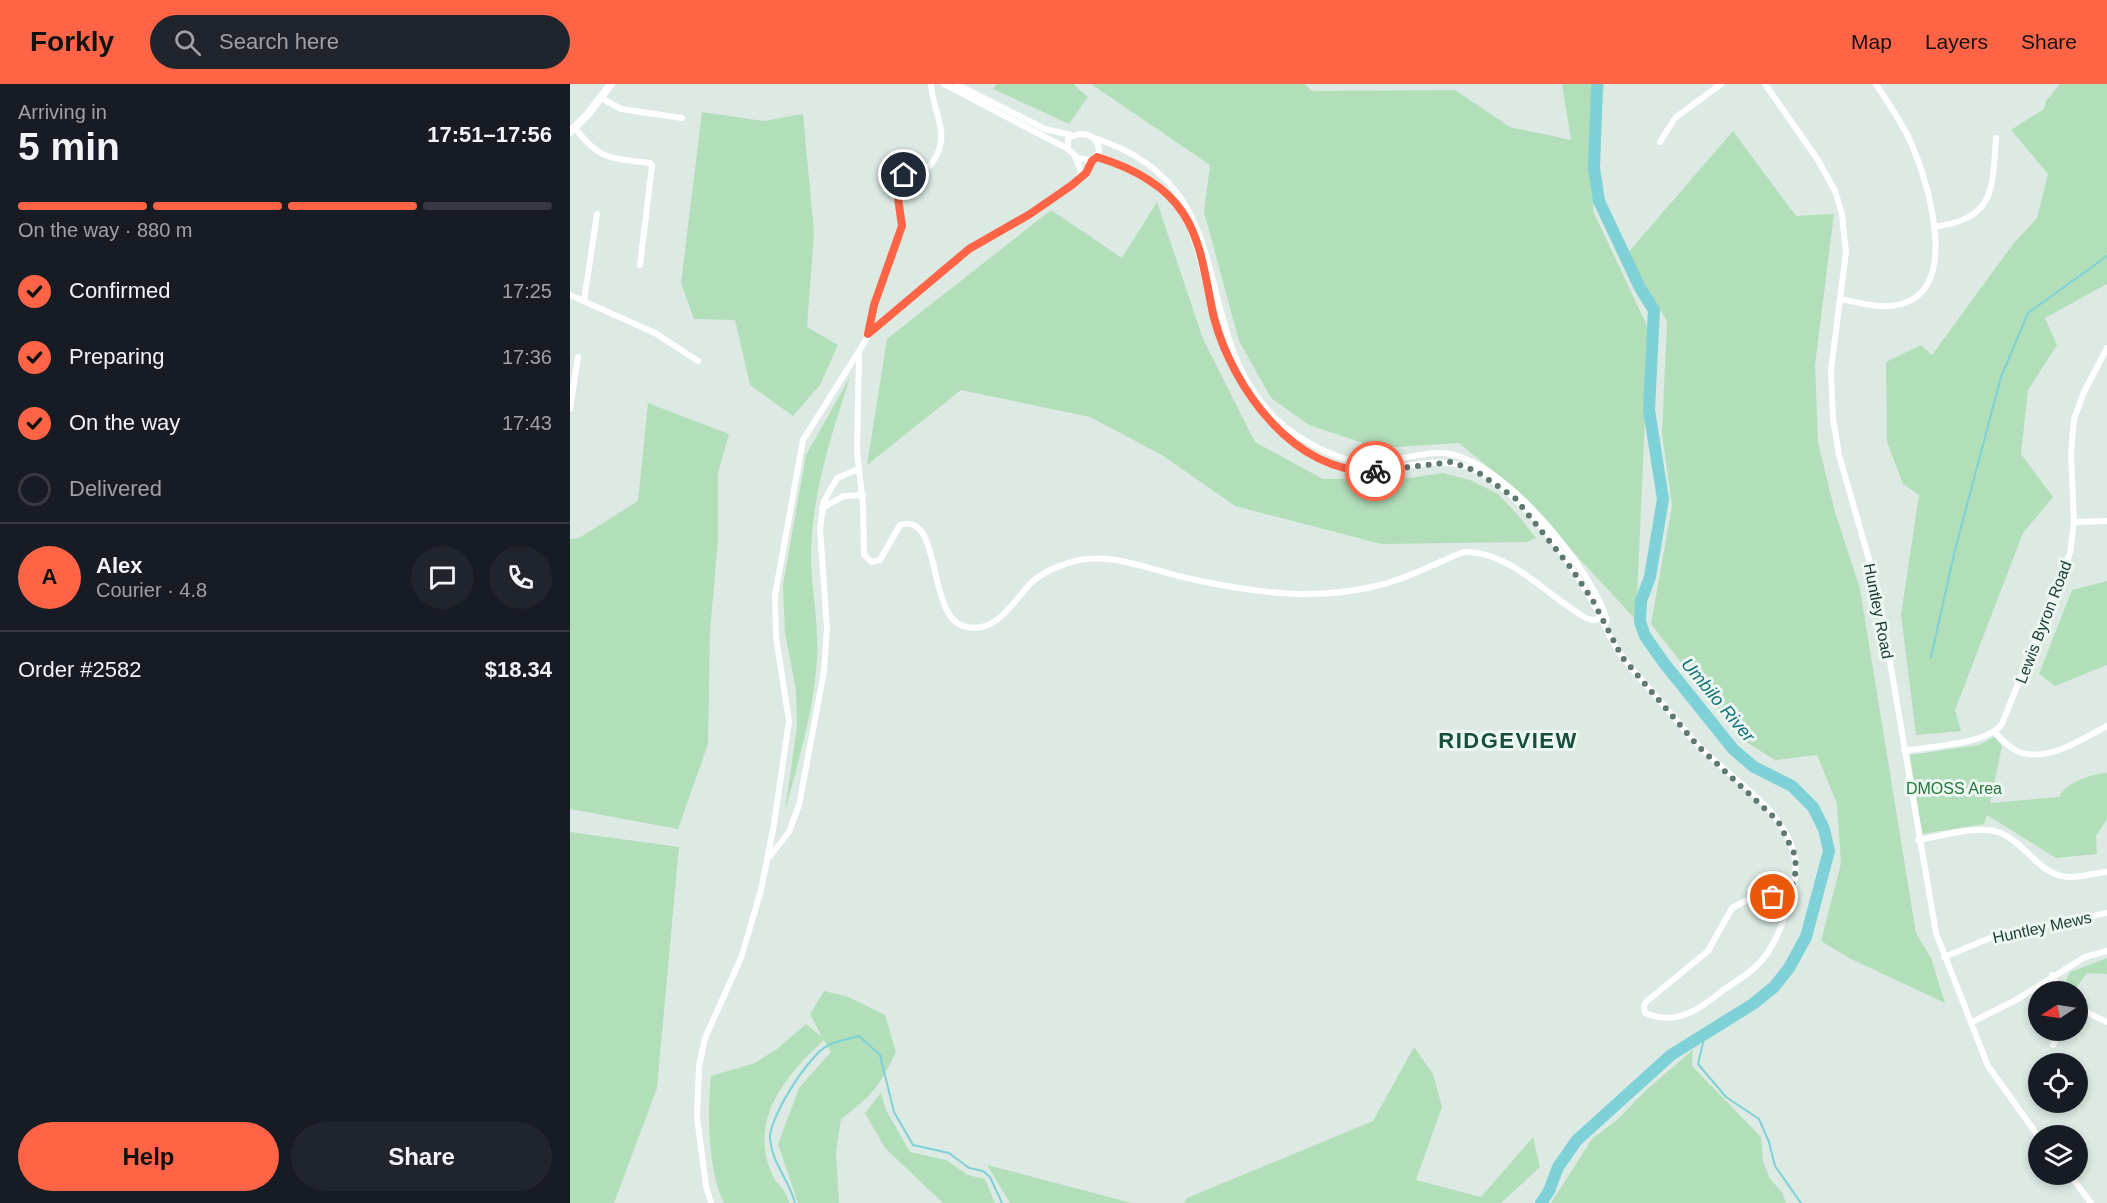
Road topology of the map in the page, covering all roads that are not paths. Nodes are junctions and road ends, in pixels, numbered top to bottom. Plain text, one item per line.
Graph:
1 (611, 84) edge
2 (931, 84) edge
3 (944, 84) edge
4 (956, 84) edge
5 (1722, 84) edge
6 (1766, 84) edge
7 (1876, 84) edge
8 (601, 98) junction
9 (682, 118) dead end
10 (572, 130) edge
11 (1071, 135) junction
12 (1094, 138) junction
13 (1996, 138) dead end
14 (1660, 142) dead end
15 (1070, 152) junction
16 (1094, 159) junction
17 (1079, 179) junction
18 (597, 214) dead end
19 (1934, 227) junction
20 (640, 265) dead end
21 (1209, 281) junction
22 (570, 295) edge
23 (1840, 300) junction
24 (584, 301) junction
25 (868, 334) junction
26 (2107, 348) edge
27 (859, 350) junction
28 (578, 357) dead end
29 (698, 361) dead end
30 (570, 409) edge
31 (859, 469) junction
32 (863, 495) junction
33 (822, 508) junction
34 (2107, 521) edge
35 (2074, 522) junction
36 (1604, 619) junction
37 (2107, 726) edge
38 (1995, 732) junction
39 (1904, 751) junction
40 (1918, 840) junction
41 (768, 859) junction
42 (2107, 872) edge
43 (1791, 891) junction
44 (2107, 913) edge
45 (2107, 951) edge
46 (1944, 957) junction
47 (2052, 975) junction
48 (2055, 981) edge
49 (2088, 1013) edge
50 (1972, 1022) junction
51 (2107, 1022) edge
52 (2055, 1041) edge
53 (2053, 1045) dead end
54 (2030, 1125) edge
55 (2077, 1185) edge
56 (711, 1203) edge
57 (2091, 1203) edge

1 - 8 street
2 - 25 street
3 - 15 street
4 - 11 street
5 - 14 street
6 - 23 street, Huntley Road
7 - 19 street
8 - 9 street
8 - 10 street
10 - 20 street
11 - 12 street
11 - 15 street
12 - 16 street
12 - 21 street
13 - 19 street
15 - 16 street
15 - 17 street
16 - 17 street
16 - 21 street
17 - 25 street
18 - 24 street
19 - 23 street
21 - 36 street
22 - 24 street
23 - 39 street, Huntley Road
24 - 29 street
25 - 27 street
26 - 35 street, Lewis Byron Road
27 - 31 street
27 - 41 street
28 - 30 street
31 - 32 street
31 - 33 street
32 - 33 street
32 - 36 street
33 - 41 street
34 - 35 street
35 - 38 street, Lewis Byron Road
36 - 43 street
37 - 38 street
38 - 39 street
39 - 40 street, Huntley Road
40 - 42 street
40 - 46 street, Huntley Road
41 - 56 street
43 - 43 street
44 - 46 street, Huntley Mews
45 - 47 street
46 - 50 street, Huntley Road
47 - 48 street
47 - 50 street
49 - 51 street
50 - 54 street, Huntley Road
52 - 53 street
55 - 57 street

